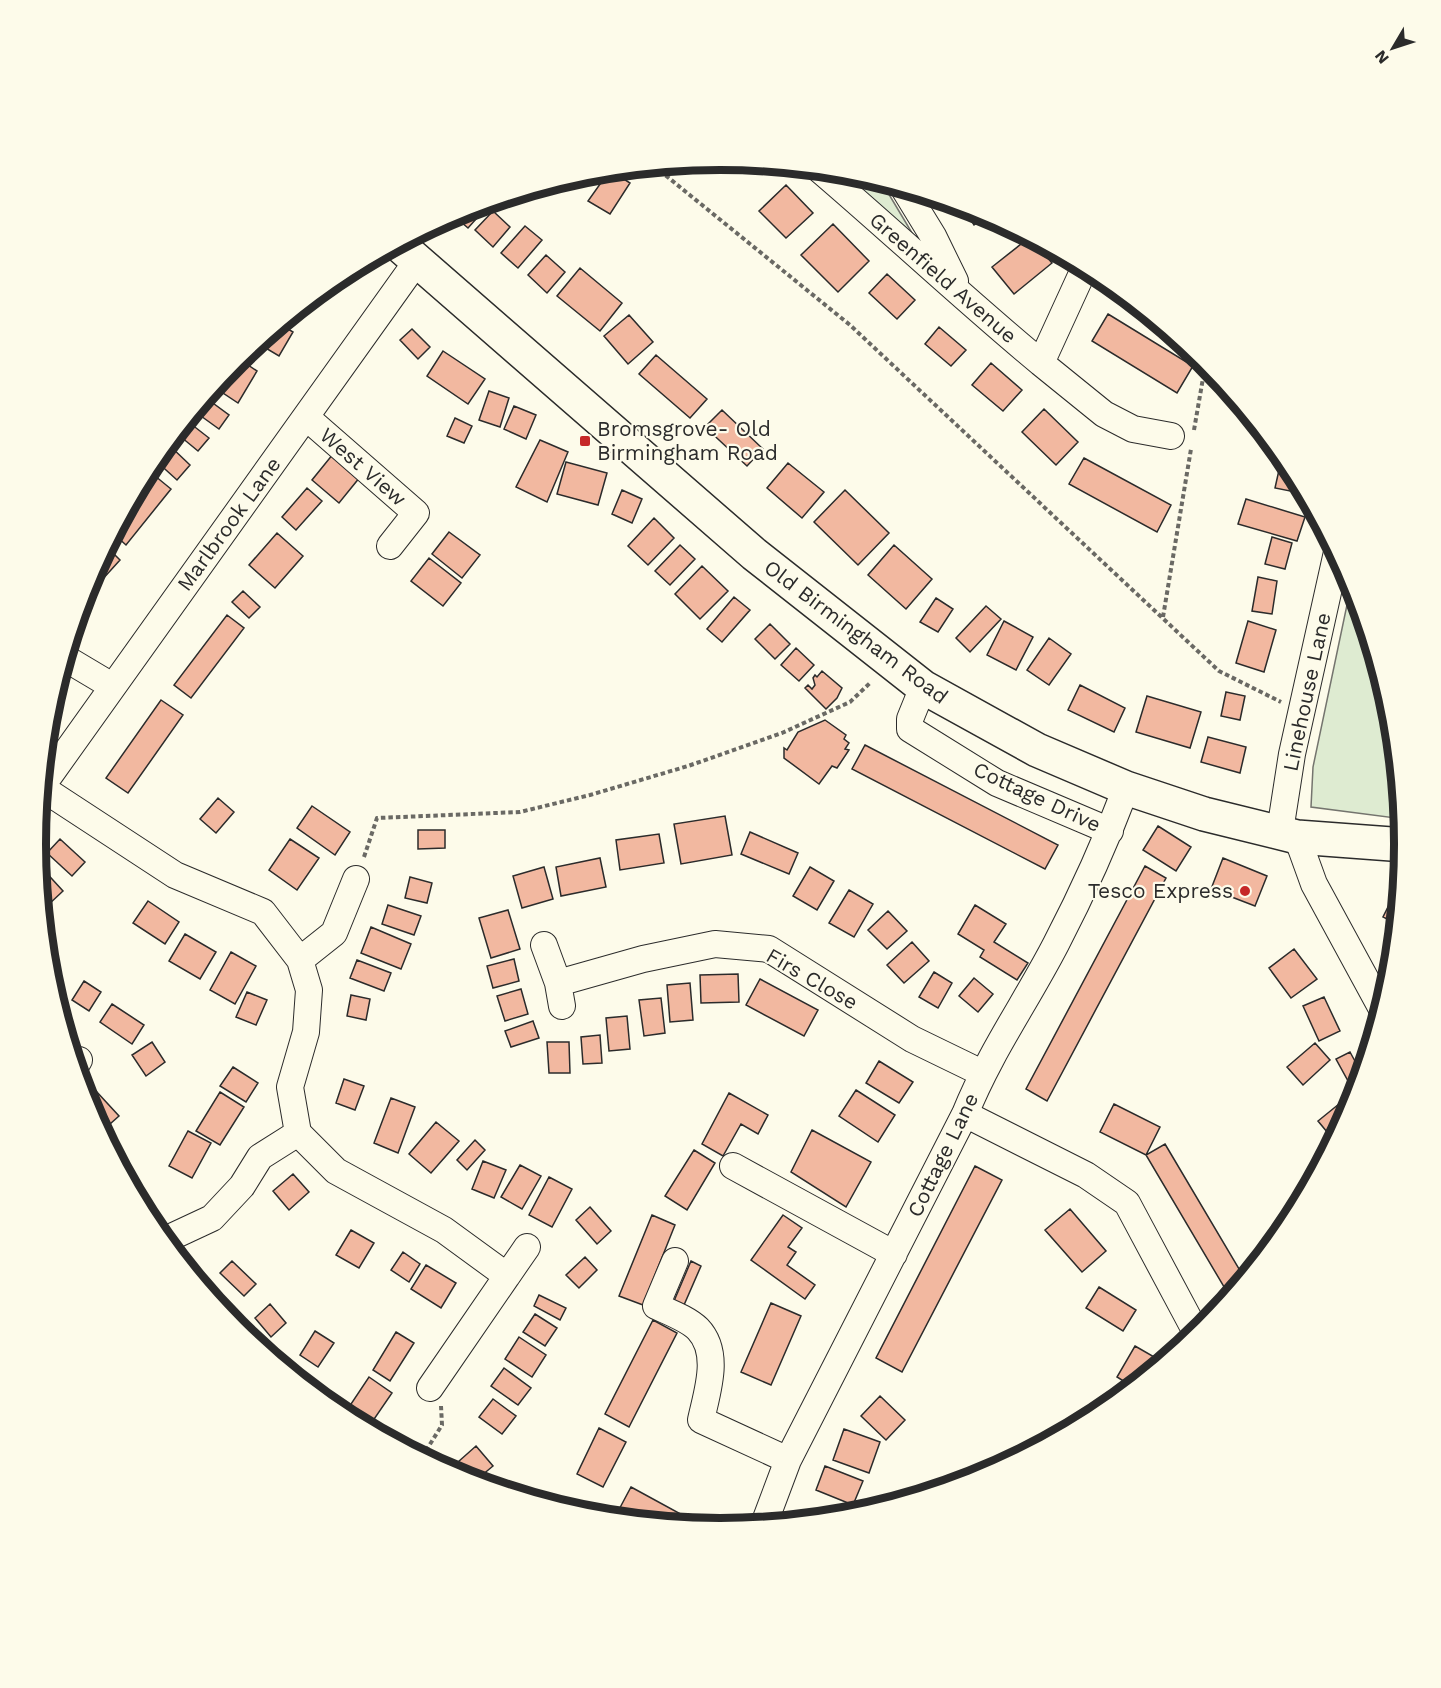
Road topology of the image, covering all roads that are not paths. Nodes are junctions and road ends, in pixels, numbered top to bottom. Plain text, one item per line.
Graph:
1 (831, 180) edge
2 (909, 197) edge
3 (407, 253) edge
4 (1081, 275) edge
5 (964, 299) junction
6 (1041, 363) junction
7 (306, 417) junction
8 (1186, 437) road end
9 (390, 546) dead end
10 (1334, 566) edge
11 (71, 662) edge
12 (112, 686) junction
13 (923, 687) junction
14 (50, 775) edge
15 (1126, 788) junction
16 (49, 791) edge
17 (1110, 831) junction
18 (1288, 834) junction
19 (1394, 844) edge
20 (356, 879) road end
21 (544, 945) dead end
22 (300, 960) junction
23 (1376, 999) edge
24 (982, 1073) junction
25 (966, 1114) junction
26 (298, 1133) junction
27 (733, 1166) dead end
28 (174, 1238) edge
29 (527, 1247) dead end
30 (894, 1254) junction
31 (675, 1261) dead end
32 (507, 1276) junction
33 (1192, 1326) edge
34 (430, 1388) road end
35 (788, 1460) junction
36 (773, 1516) edge

1 - 5 street, Greenfield Avenue
2 - 5 street
3 - 7 street, Marlbrook Lane
3 - 13 main road, Old Birmingham Road
4 - 6 street, Greenfield Avenue
5 - 6 street, Greenfield Avenue
6 - 8 street, Greenfield Avenue
7 - 9 street, West View
7 - 12 street, Marlbrook Lane
10 - 18 street, Linehouse Lane
11 - 12 street
12 - 14 street, Marlbrook Lane
13 - 15 main road, Old Birmingham Road
13 - 17 street, Cottage Drive
15 - 17 street, Cottage Lane
15 - 18 main road, Old Birmingham Road
16 - 22 street
17 - 24 street, Cottage Lane
18 - 19 main road, Old Birmingham Road
18 - 23 street
20 - 22 street
21 - 24 street, Firs Close
22 - 26 street
24 - 25 street, Cottage Lane
25 - 30 street, Cottage Lane
25 - 33 street
26 - 28 street
26 - 32 street
27 - 30 street
29 - 32 street
30 - 35 street, Cottage Lane
31 - 35 street
32 - 34 street
35 - 36 street, Cottage Lane

